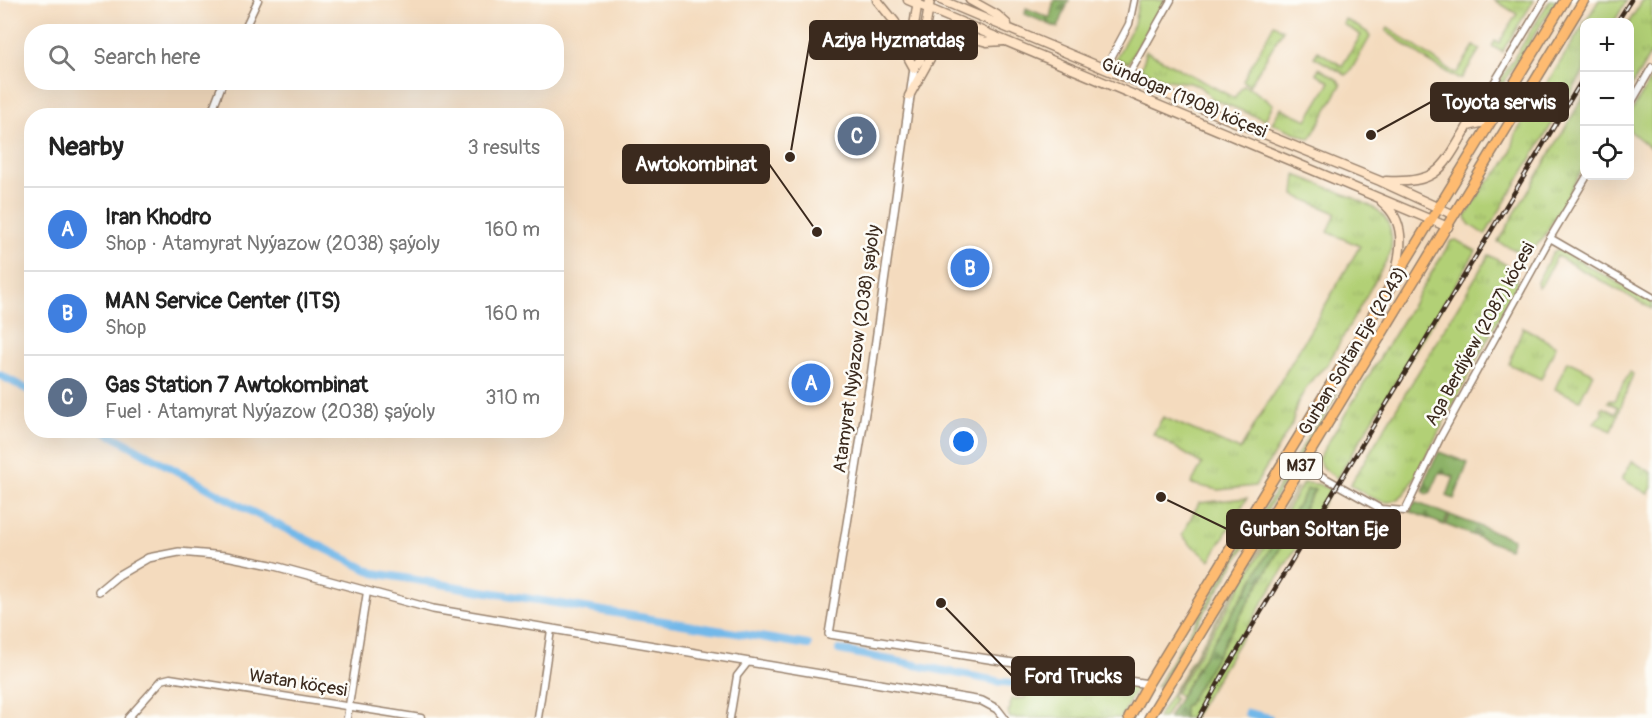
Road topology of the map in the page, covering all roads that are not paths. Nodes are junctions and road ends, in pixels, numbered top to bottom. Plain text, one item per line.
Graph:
1 (258, 0) edge
2 (877, 0) edge
3 (908, 0) edge
4 (942, 0) edge
5 (970, 0) edge
6 (1134, 0) edge
7 (1171, 0) edge
8 (1544, 0) edge
9 (1565, 0) edge
10 (1584, 0) edge
11 (918, 2) edge
12 (929, 4) edge
13 (247, 24) edge
14 (1011, 28) junction
15 (1006, 41) junction
16 (909, 59) junction
17 (1652, 67) edge
18 (914, 68) junction
19 (1105, 69) junction
20 (1127, 78) junction
21 (1121, 89) junction
22 (220, 90) edge
23 (909, 96) junction
24 (1485, 96) junction
25 (1634, 97) edge
26 (213, 108) edge
27 (1493, 120) junction
28 (1468, 126) junction
29 (1585, 180) edge
30 (1380, 181) junction
31 (1375, 196) junction
32 (1440, 208) junction
33 (1454, 215) junction
34 (1432, 220) junction
35 (1448, 227) junction
36 (1550, 238) junction
37 (1392, 286) junction
38 (1652, 297) edge
39 (1302, 465) junction
40 (99, 591) dead end
41 (367, 592) junction
42 (551, 630) junction
43 (748, 662) junction
44 (1148, 684) junction
45 (349, 706) junction
46 (128, 718) edge
47 (347, 718) edge
48 (422, 718) edge
49 (538, 718) edge
50 (730, 718) edge
51 (1004, 718) edge
52 (1129, 718) edge
53 (1149, 718) edge

1 - 13 street
2 - 16 main road
3 - 11 main road, Gündogar (1908) köçesi
4 - 14 main road, Gündogar (1908) köçesi
5 - 14 main road
6 - 19 street
7 - 20 street
8 - 24 street
9 - 27 highway, Gurban Soltan Eje (2043) / M37
10 - 33 highway, Gurban Soltan Eje (2043) / M37
11 - 12 main road, Gündogar (1908) köçesi
11 - 16 main road
12 - 15 main road, Gündogar (1908) köçesi
12 - 18 main road, Atamyrat Nyýazow (2038) şaýoly
14 - 19 main road, Gündogar (1908) köçesi
15 - 21 main road, Gündogar (1908) köçesi
15 - 23 main road
16 - 18 main road
17 - 25 street
18 - 23 street, Atamyrat Nyýazow (2038) şaýoly
19 - 20 main road, Gündogar (1908) köçesi
20 - 21 main road
20 - 30 main road, Gündogar (1908) köçesi
21 - 31 main road, Gündogar (1908) köçesi
22 - 26 street
23 - 44 street, Atamyrat Nyýazow (2038) şaýoly
24 - 27 street
24 - 28 street
27 - 28 main road
27 - 32 highway, Gurban Soltan Eje (2043) / M37
28 - 30 main road
29 - 36 street, Aga Berdiýew (2087) köçesi
30 - 32 main road, Gündogar (1908) köçesi
31 - 34 main road, Gündogar (1908) köçesi
31 - 37 main road
32 - 33 main road, Gündogar (1908) köçesi
32 - 34 highway, Gurban Soltan Eje (2043) / M37
33 - 35 highway, Gurban Soltan Eje (2043) / M37
34 - 35 main road, Gündogar (1908) köçesi
34 - 37 highway, Gurban Soltan Eje (2043) / M37
35 - 39 highway, Gurban Soltan Eje (2043) / M37
36 - 38 street
36 - 39 street, Aga Berdiýew (2087) köçesi
37 - 44 highway, Gurban Soltan Eje (2043) / M37
39 - 53 highway, Gurban Soltan Eje (2043) / M37
40 - 41 street
41 - 42 street
41 - 45 street
42 - 43 street
42 - 49 street
43 - 50 street
43 - 51 street
44 - 52 highway, Gurban Soltan Eje (2043) / M37
45 - 46 street, Watan köçesi
45 - 47 street
45 - 48 street, Watan köçesi

